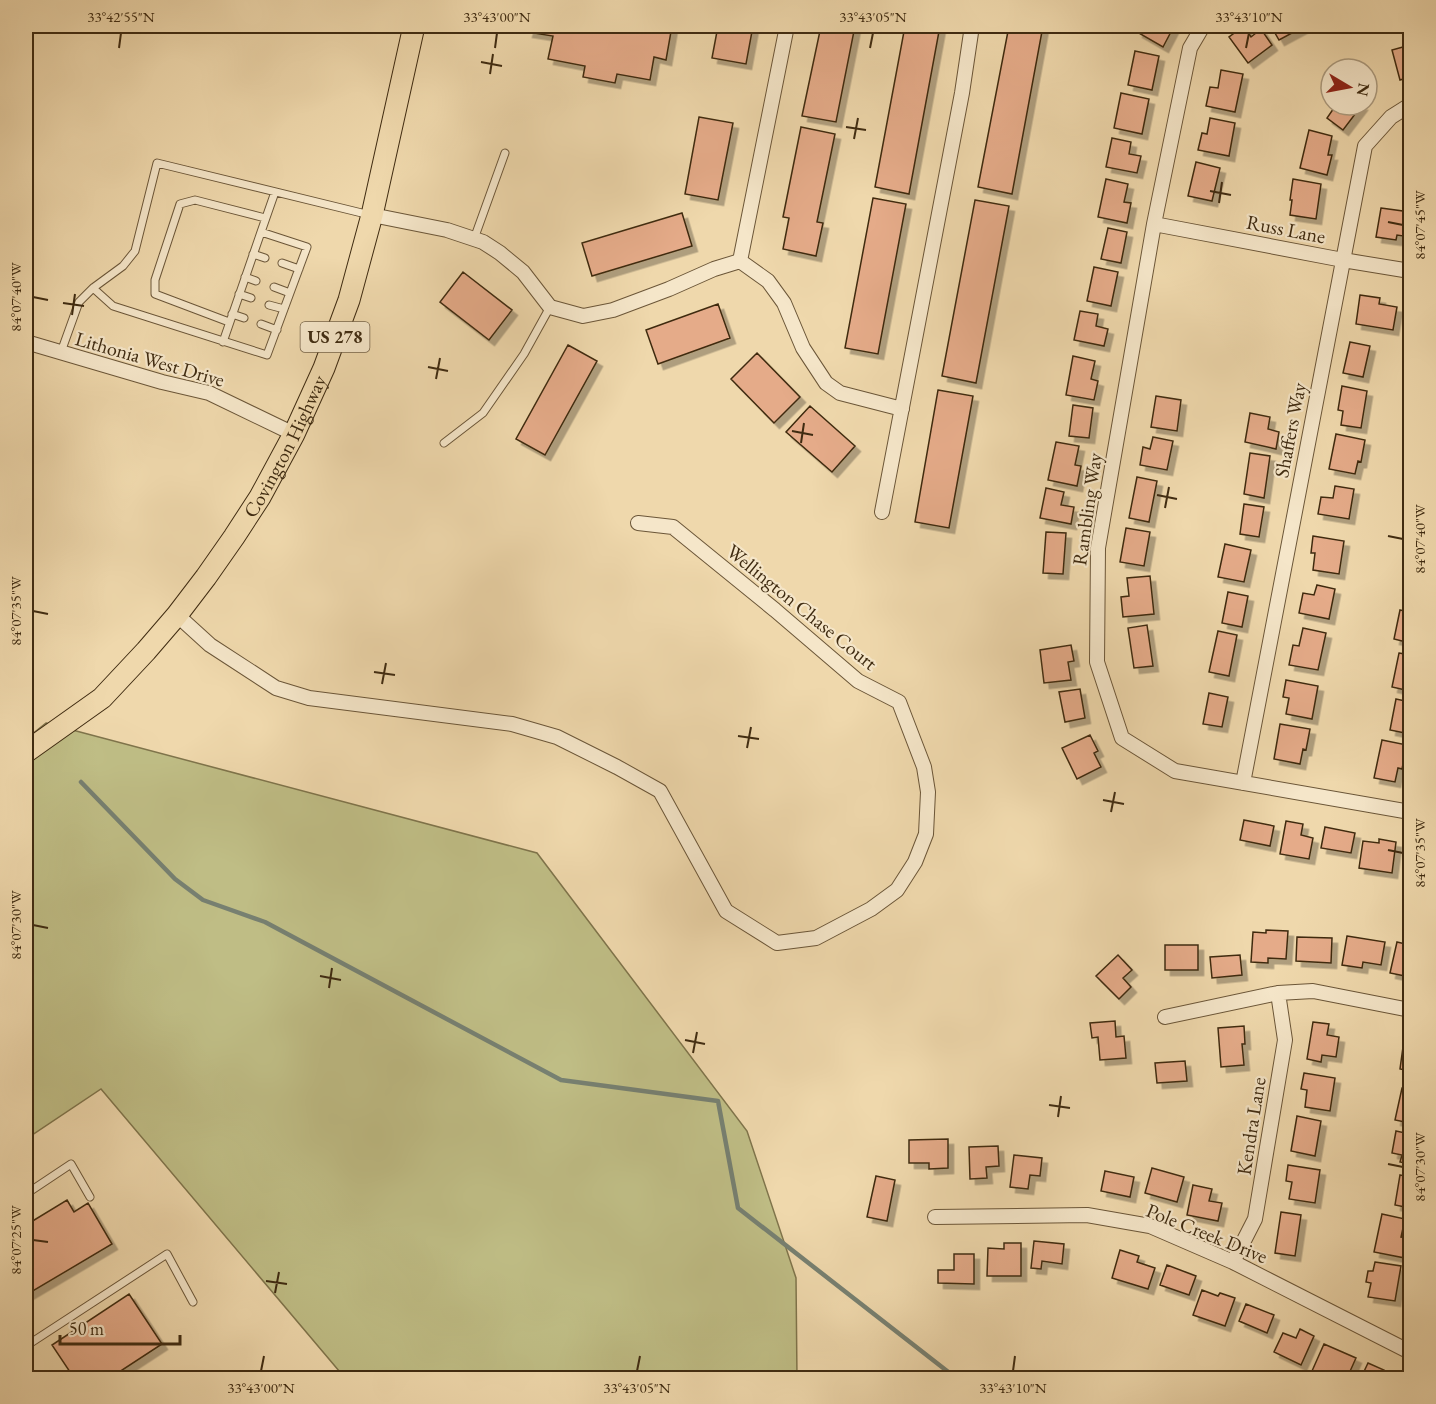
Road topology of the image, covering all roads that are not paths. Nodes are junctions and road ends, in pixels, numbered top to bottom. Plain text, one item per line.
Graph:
1 (414, 26) edge
2 (787, 26) edge
3 (972, 26) edge
4 (1203, 26) edge
5 (1410, 105) edge
6 (505, 153) dead end
7 (275, 192) junction
8 (372, 215) junction
9 (265, 218) junction
10 (1154, 224) junction
11 (261, 232) junction
12 (474, 239) junction
13 (253, 254) junction
14 (265, 258) dead end
15 (1343, 260) junction
16 (740, 261) junction
17 (282, 263) dead end
18 (299, 269) junction
19 (1410, 271) edge
20 (245, 277) junction
21 (256, 281) dead end
22 (274, 287) dead end
23 (93, 288) junction
24 (290, 293) junction
25 (239, 294) junction
26 (251, 298) dead end
27 (269, 304) dead end
28 (550, 307) junction
29 (284, 309) junction
30 (232, 314) junction
31 (244, 318) dead end
32 (230, 322) junction
33 (261, 324) dead end
34 (277, 330) junction
35 (26, 342) edge
36 (223, 342) junction
37 (61, 353) junction
38 (902, 409) junction
39 (294, 434) junction
40 (444, 443) dead end
41 (882, 512) dead end
42 (638, 523) dead end
43 (177, 615) junction
44 (26, 752) edge
45 (1243, 783) junction
46 (1410, 812) edge
47 (1278, 993) junction
48 (1410, 1010) edge
49 (1165, 1017) dead end
50 (26, 1194) edge
51 (90, 1197) dead end
52 (935, 1217) dead end
53 (1233, 1262) junction
54 (193, 1302) dead end
55 (1410, 1335) edge
56 (26, 1346) edge
57 (1408, 1351) edge

1 - 8 main road, Covington Highway / US 278
2 - 16 street
3 - 38 street
4 - 10 street, Rambling Way
5 - 15 street, Shaffers Way
6 - 12 lane
7 - 8 lane
7 - 9 lane
7 - 23 lane
8 - 12 street
8 - 39 main road, Covington Highway / US 278
9 - 11 lane
9 - 32 lane
10 - 15 street, Russ Lane
10 - 45 street, Rambling Way
11 - 13 lane
11 - 18 lane
12 - 28 street
13 - 14 lane
13 - 20 lane
15 - 19 street, Russ Lane
15 - 45 street, Shaffers Way
16 - 28 street
16 - 38 street
17 - 18 lane
18 - 24 lane
20 - 21 lane
20 - 25 lane
22 - 24 lane
23 - 36 lane
23 - 37 lane
24 - 29 lane
25 - 26 lane
25 - 30 lane
27 - 29 lane
28 - 40 lane
29 - 34 lane
30 - 31 lane
30 - 32 lane
32 - 36 lane
33 - 34 lane
34 - 36 lane
35 - 37 street, Lithonia West Drive
37 - 39 street, Lithonia West Drive
38 - 41 street
39 - 43 main road, Covington Highway / US 278
42 - 43 street, Wellington Chase Court
43 - 44 main road, Covington Highway / US 278
45 - 46 street, Rambling Way
47 - 48 street
47 - 49 street
47 - 53 street, Kendra Lane
50 - 51 lane
52 - 53 street, Pole Creek Drive
53 - 57 street, Pole Creek Drive
54 - 56 lane
55 - 57 street

